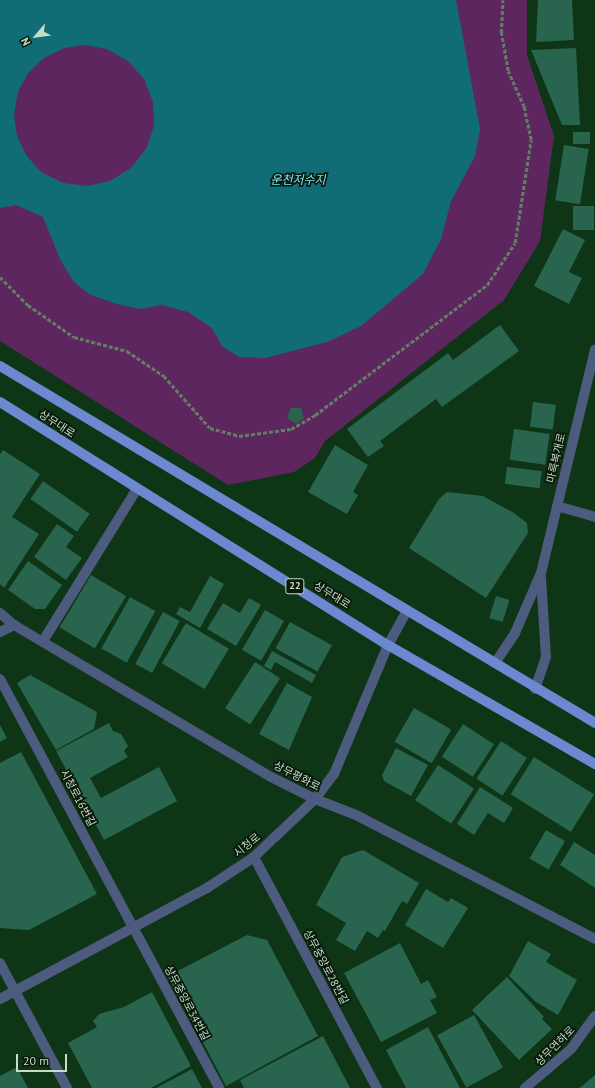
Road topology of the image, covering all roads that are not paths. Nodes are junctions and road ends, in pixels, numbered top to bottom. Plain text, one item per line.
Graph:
1 (595, 349) edge
2 (0, 366) edge
3 (0, 402) edge
4 (137, 489) junction
5 (557, 506) junction
6 (595, 517) edge
7 (541, 573) junction
8 (407, 611) junction
9 (0, 613) edge
10 (14, 625) junction
11 (0, 632) edge
12 (43, 642) junction
13 (388, 645) junction
14 (495, 663) junction
15 (0, 679) edge
16 (535, 689) junction
17 (595, 724) edge
18 (595, 764) edge
19 (314, 799) junction
20 (254, 857) junction
21 (134, 928) junction
22 (595, 939) edge
23 (0, 963) edge
24 (15, 991) junction
25 (0, 999) edge
26 (595, 1016) edge
27 (67, 1088) edge
28 (219, 1088) edge
29 (377, 1088) edge
30 (525, 1088) edge

1 - 5 street, 마륵복개로
2 - 8 main road, 상무대로
3 - 4 main road, 상무대로 / 22
4 - 12 street
4 - 13 main road, 상무대로 / 22
5 - 6 street
5 - 7 street, 마륵복개로
7 - 14 street, 마륵복개로
7 - 16 street, 마륵복개로
8 - 13 street, 시청로
8 - 14 main road, 상무대로
9 - 10 street, 상무평화로
10 - 11 street
10 - 12 street, 상무평화로
12 - 19 street, 상무평화로
13 - 18 main road, 상무대로 / 22
13 - 19 street, 시청로
14 - 16 main road, 상무대로
15 - 21 street, 시청로16번길
16 - 17 main road, 상무대로
19 - 20 street, 시청로
19 - 22 street, 상무평화로
20 - 21 street, 시청로
20 - 29 street, 상무중앙로28번길
21 - 24 street, 시청로
21 - 28 street, 상무중앙로34번길
23 - 24 street
24 - 25 street, 시청로
24 - 27 street
26 - 30 street, 상무연하로

